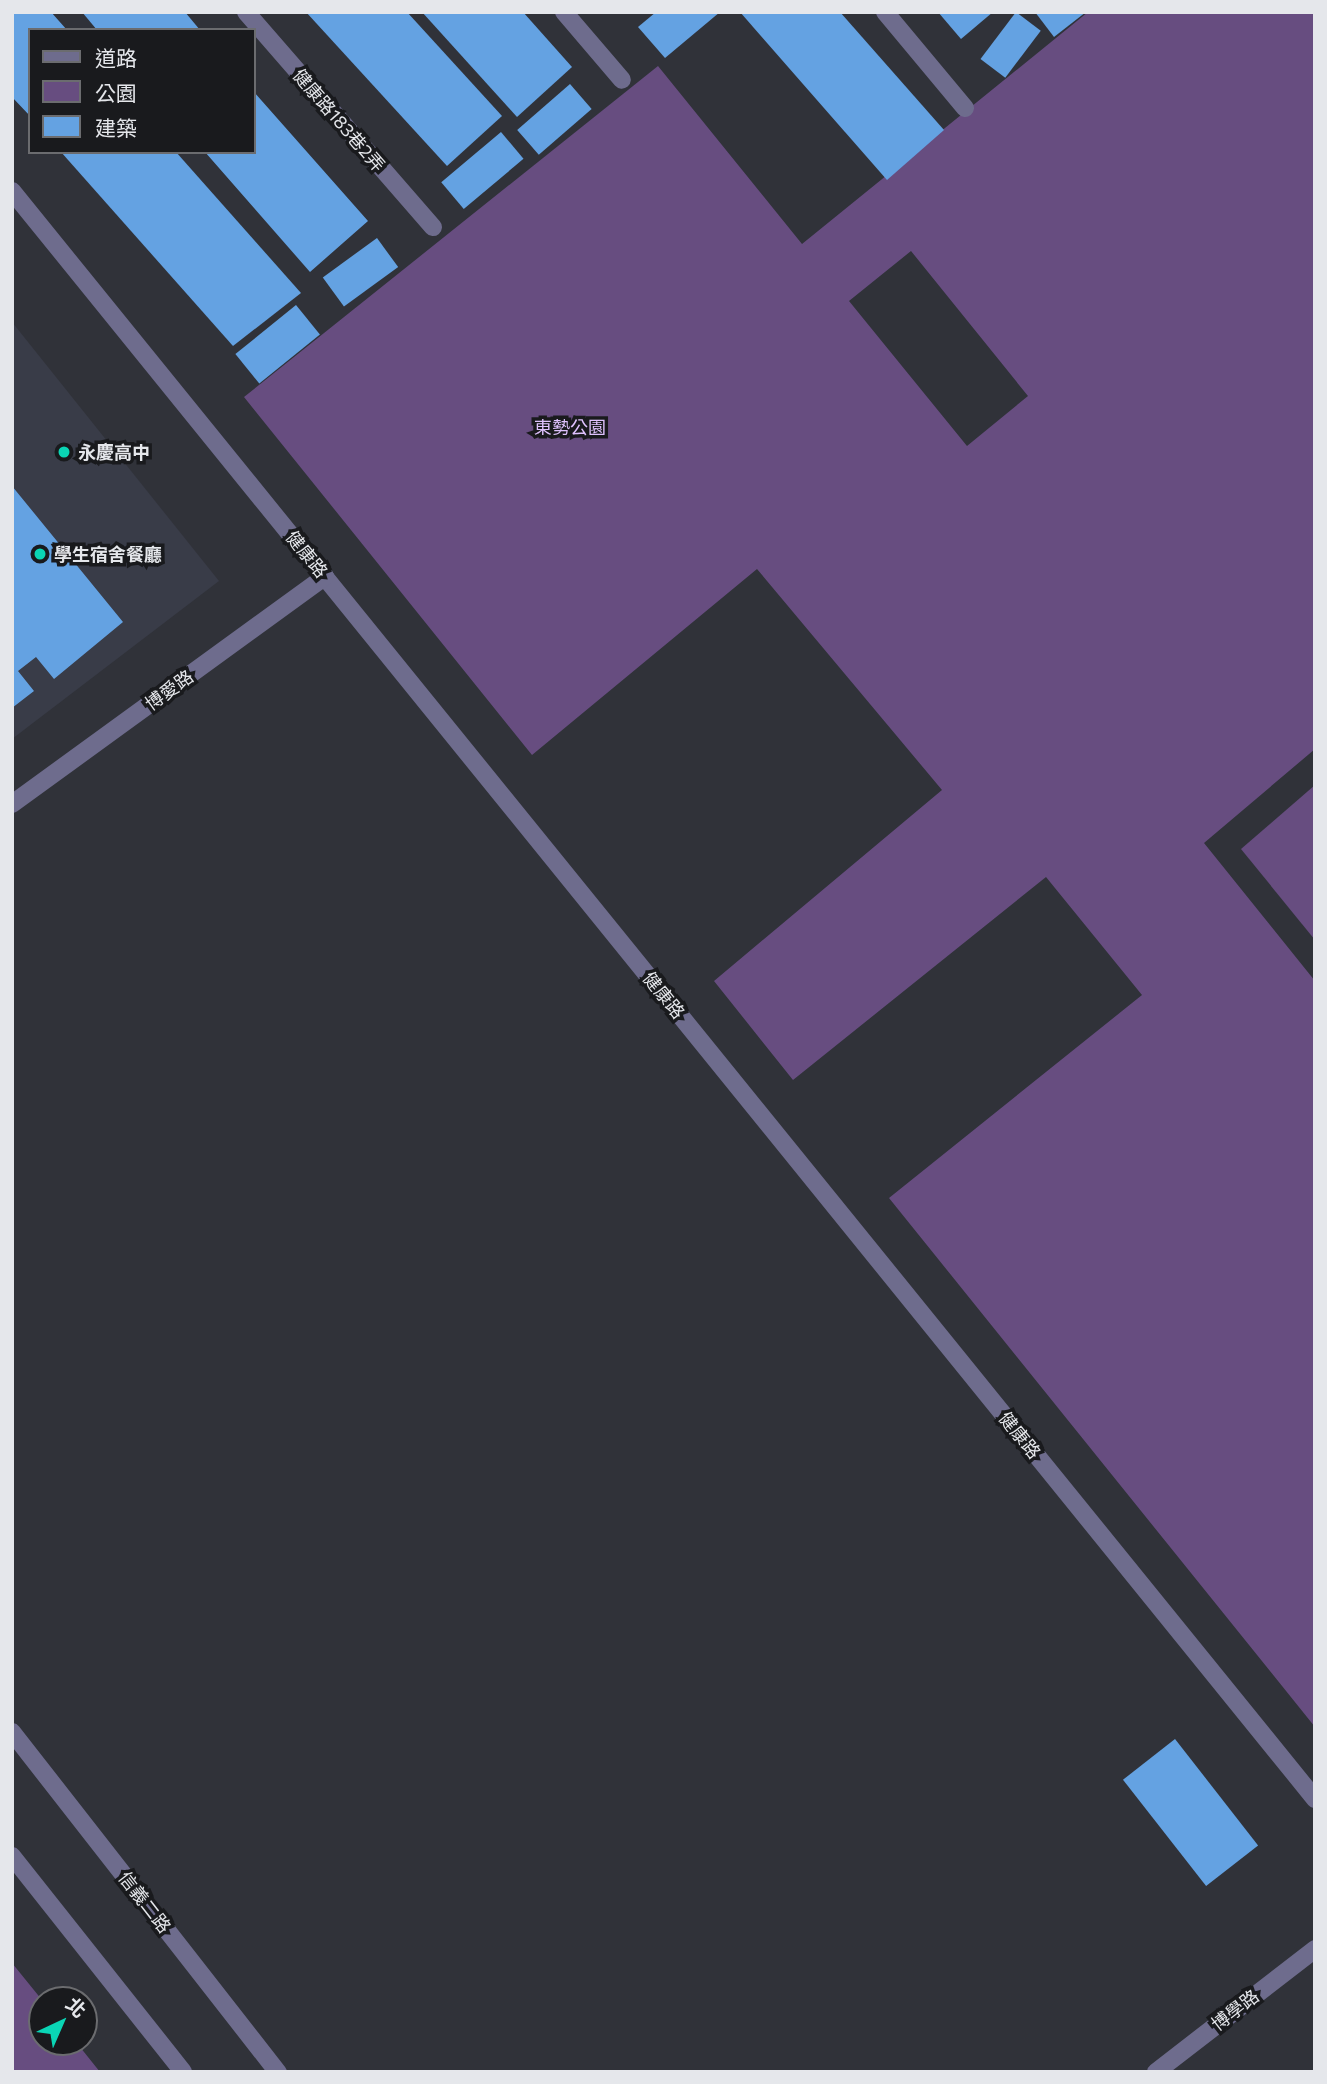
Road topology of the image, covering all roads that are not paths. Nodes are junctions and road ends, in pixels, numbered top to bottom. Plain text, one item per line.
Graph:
1 (246, 12) edge
2 (564, 12) edge
3 (885, 12) edge
4 (622, 80) dead end
5 (965, 108) dead end
6 (12, 191) edge
7 (433, 227) dead end
8 (326, 577) junction
9 (12, 804) edge
10 (12, 1732) edge
11 (1315, 1799) edge
12 (12, 1856) edge
13 (1315, 1949) edge
14 (183, 2072) edge
15 (278, 2072) edge
16 (1156, 2072) edge

1 - 7 street, 健康路183巷2弄
2 - 4 street
3 - 5 street
6 - 8 street, 健康路
8 - 9 street, 博愛路
8 - 11 street, 健康路
10 - 15 street, 信義二路
12 - 14 street
13 - 16 street, 博學路

